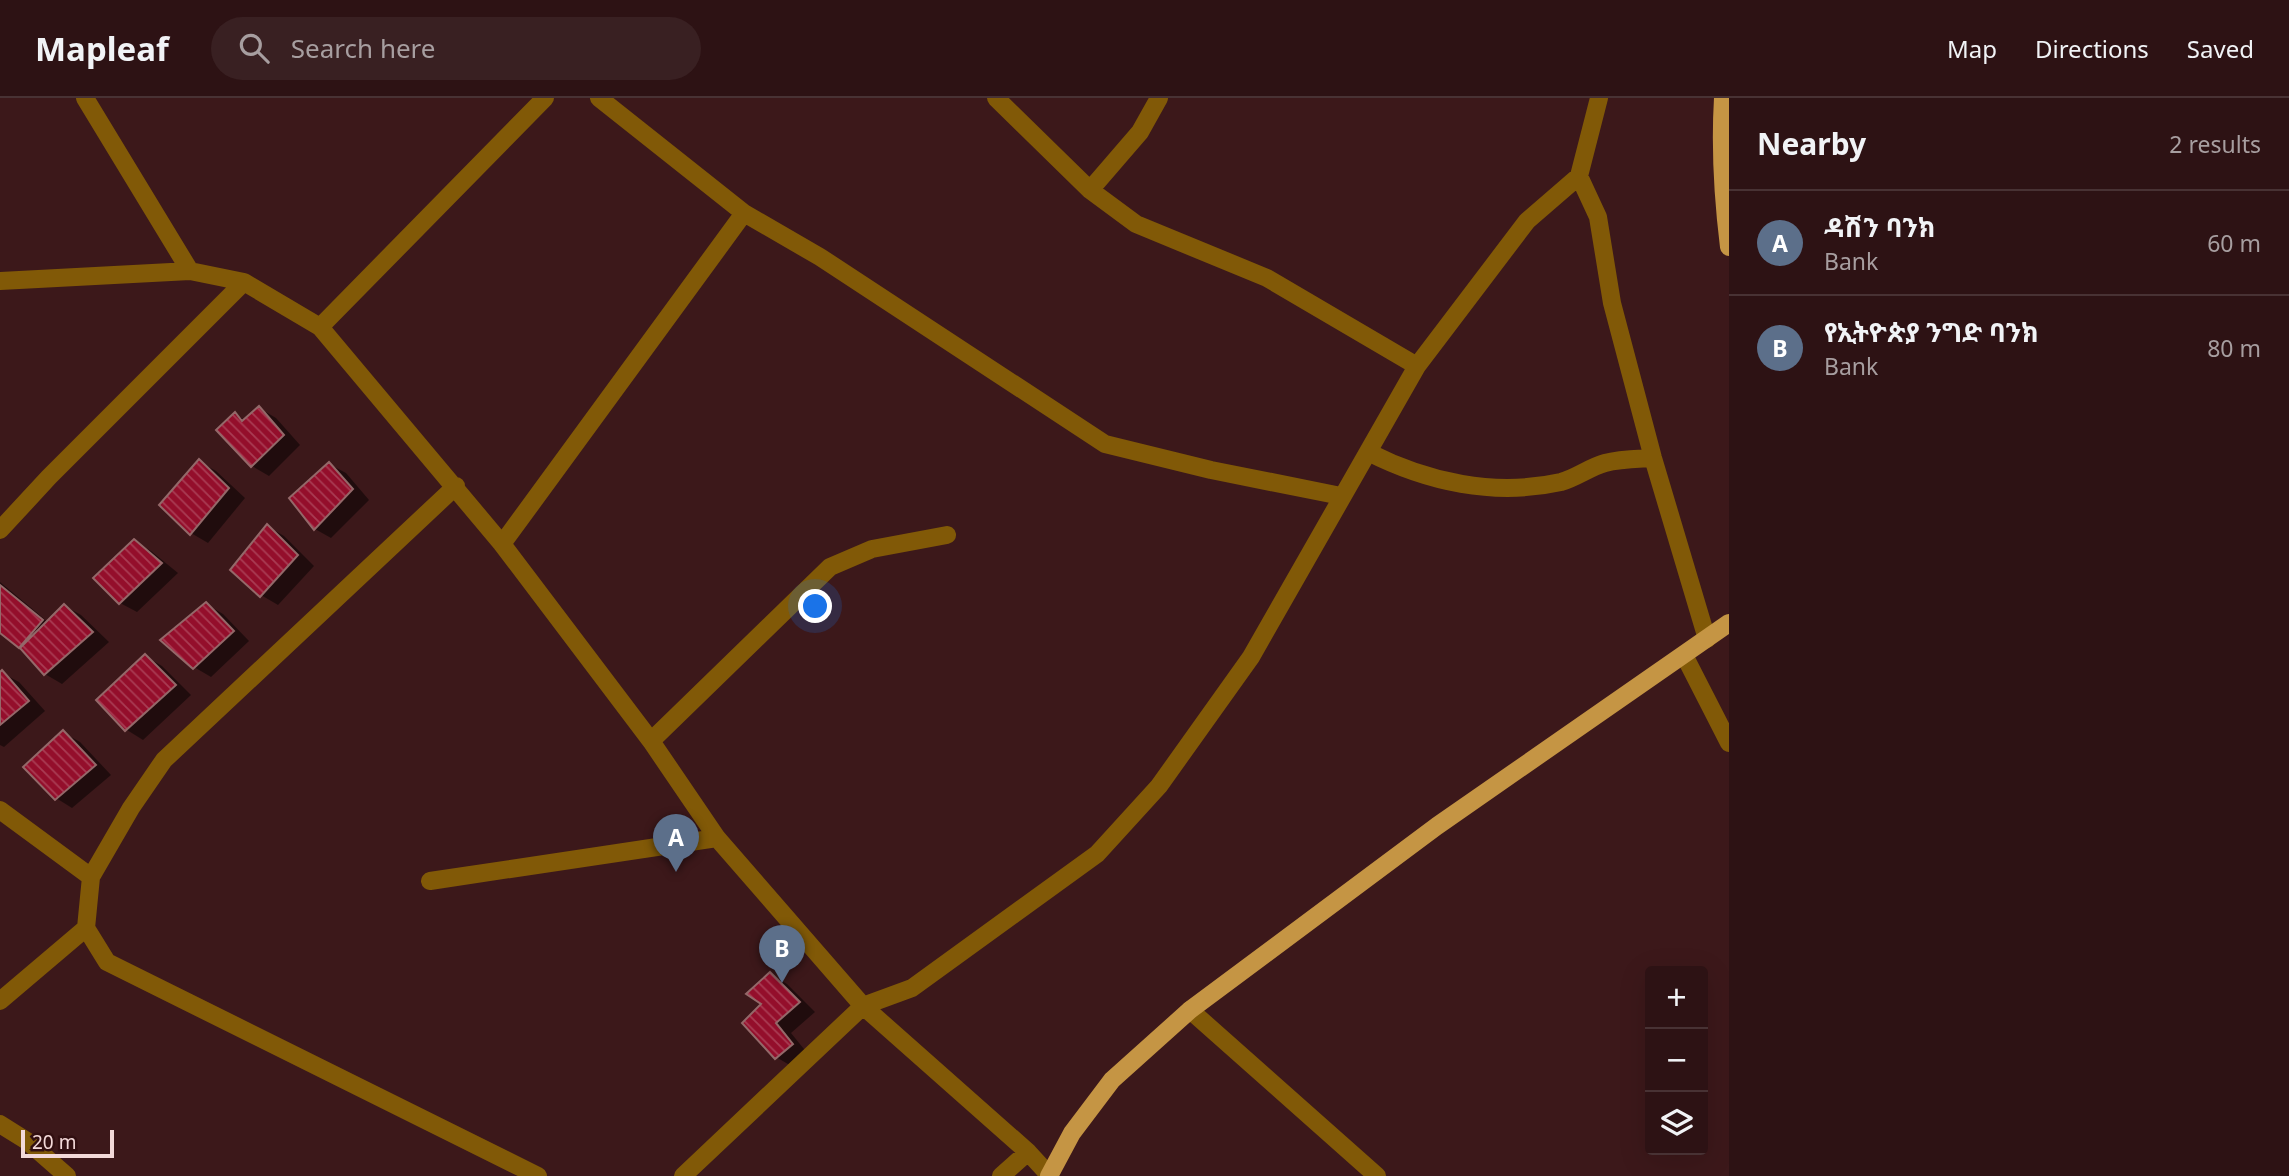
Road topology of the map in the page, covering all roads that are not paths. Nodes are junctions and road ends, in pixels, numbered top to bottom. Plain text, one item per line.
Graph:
1 (85, 98) edge
2 (545, 98) edge
3 (598, 98) edge
4 (996, 98) edge
5 (1159, 98) edge
6 (1599, 98) edge
7 (1723, 98) edge
8 (1725, 136) edge
9 (1579, 176) junction
10 (1090, 190) junction
11 (744, 213) junction
12 (1729, 247) edge
13 (190, 271) junction
14 (0, 281) edge
15 (244, 282) junction
16 (320, 327) junction
17 (1417, 366) junction
18 (1368, 452) junction
19 (1653, 457) junction
20 (456, 486) junction
21 (1341, 496) junction
22 (0, 530) edge
23 (947, 535) dead end
24 (502, 544) junction
25 (1729, 623) edge
26 (1707, 639) junction
27 (1684, 655) junction
28 (651, 740) junction
29 (1729, 743) edge
30 (0, 810) edge
31 (717, 838) junction
32 (91, 877) junction
33 (430, 881) dead end
34 (86, 928) junction
35 (0, 1001) edge
36 (863, 1006) junction
37 (1189, 1010) junction
38 (0, 1124) edge
39 (1028, 1152) junction
40 (67, 1176) edge
41 (538, 1176) edge
42 (683, 1176) edge
43 (1001, 1176) edge
44 (1049, 1176) edge
45 (1377, 1176) edge

1 - 13 street
2 - 16 street
3 - 11 street
4 - 10 street
5 - 10 street
6 - 9 street
7 - 8 main road
8 - 12 main road
9 - 17 street
9 - 19 street
10 - 17 street
11 - 21 street
11 - 24 street
13 - 14 street
13 - 15 street
15 - 16 street
15 - 22 street
16 - 20 street
17 - 18 street
18 - 19 street
18 - 21 street
19 - 26 street
20 - 24 street
20 - 32 street
21 - 36 street
23 - 28 street
24 - 28 street
25 - 26 main road
26 - 27 main road
27 - 29 street
27 - 37 main road
28 - 31 street
30 - 32 street
31 - 33 street
31 - 36 street
32 - 34 street
34 - 35 street
34 - 41 street
36 - 39 street
36 - 42 street
37 - 44 main road
37 - 45 street
38 - 40 street
39 - 43 street
39 - 44 street

